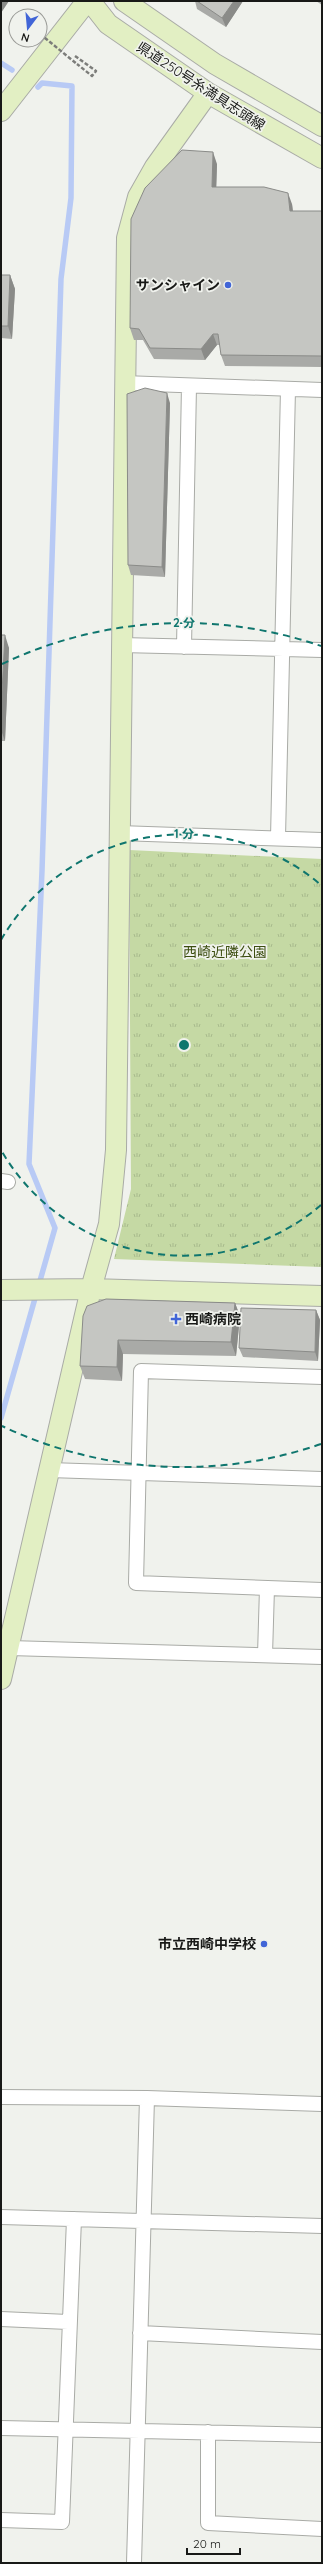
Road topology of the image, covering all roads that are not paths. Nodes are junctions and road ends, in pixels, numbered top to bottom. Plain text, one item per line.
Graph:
1 (89, 1) edge
2 (124, 1) edge
3 (208, 93) junction
4 (1, 110) edge
5 (322, 126) edge
6 (322, 158) edge
7 (123, 383) junction
8 (189, 386) junction
9 (288, 389) junction
10 (322, 390) edge
11 (121, 645) junction
12 (184, 647) junction
13 (283, 649) junction
14 (322, 650) edge
15 (119, 833) junction
16 (278, 838) junction
17 (322, 840) edge
18 (1, 1290) edge
19 (91, 1290) junction
20 (322, 1296) edge
21 (322, 1378) edge
22 (49, 1470) junction
23 (140, 1473) junction
24 (322, 1479) edge
25 (267, 1588) junction
26 (322, 1590) edge
27 (9, 1648) junction
28 (265, 1655) junction
29 (322, 1657) edge
30 (1, 1679) edge
31 (1, 2097) edge
32 (147, 2098) junction
33 (322, 2104) edge
34 (1, 2217) edge
35 (74, 2219) junction
36 (145, 2221) junction
37 (322, 2226) edge
38 (1, 2319) edge
39 (68, 2322) junction
40 (140, 2334) junction
41 (322, 2342) edge
42 (1, 2428) edge
43 (66, 2429) junction
44 (137, 2431) junction
45 (208, 2432) junction
46 (322, 2435) edge
47 (1, 2520) edge
48 (322, 2529) edge
49 (134, 2563) edge

1 - 3 street, 県道250号糸満具志頭線
1 - 4 street
2 - 5 street, 県道250号糸満具志頭線
3 - 6 street, 県道250号糸満具志頭線
3 - 7 street
7 - 8 street
7 - 11 street
8 - 9 street
8 - 12 street
9 - 10 street
9 - 13 street
11 - 12 street
11 - 15 street
12 - 13 street
13 - 14 street
13 - 16 street
15 - 16 street
15 - 19 street
16 - 17 street
18 - 19 street
19 - 20 street
19 - 22 street
21 - 23 street
22 - 23 street
22 - 27 street
23 - 24 street
23 - 25 street
25 - 26 street
25 - 28 street
27 - 28 street
27 - 30 street
28 - 29 street
31 - 32 street
32 - 33 street
32 - 36 street
34 - 35 street
35 - 36 street
35 - 39 street
36 - 37 street
36 - 40 street
38 - 39 street
39 - 43 street
40 - 41 street
40 - 44 street
42 - 43 street
43 - 44 street
43 - 47 street
44 - 45 street
44 - 49 street
45 - 46 street
45 - 48 street

